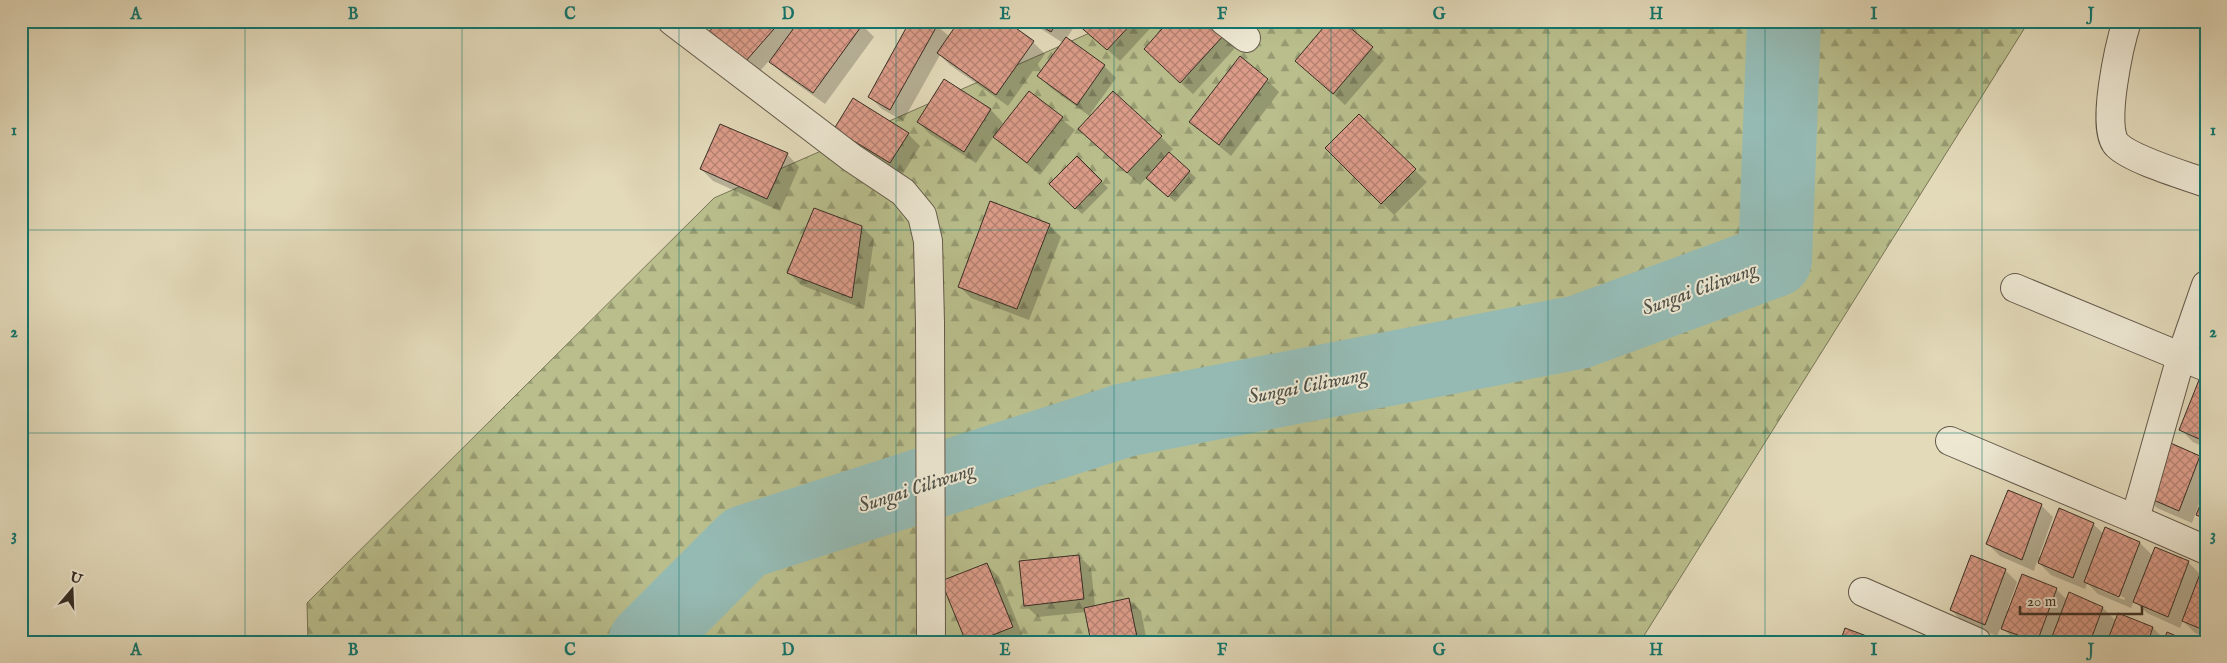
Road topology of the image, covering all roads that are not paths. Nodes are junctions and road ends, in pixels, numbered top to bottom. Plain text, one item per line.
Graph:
1 (672, 21) edge
2 (1224, 21) edge
3 (2127, 21) edge
4 (1246, 38) dead end
5 (2206, 183) edge
6 (2206, 285) edge
7 (2015, 288) dead end
8 (2181, 357) junction
9 (2206, 367) edge
10 (1950, 441) dead end
11 (2135, 519) junction
12 (2206, 550) edge
13 (1863, 592) dead end
14 (931, 642) edge
15 (1977, 642) edge

1 - 14 street
2 - 4 street
3 - 5 street
6 - 8 street
7 - 8 street
8 - 9 street
8 - 11 street
10 - 11 street
11 - 12 street
13 - 15 street

